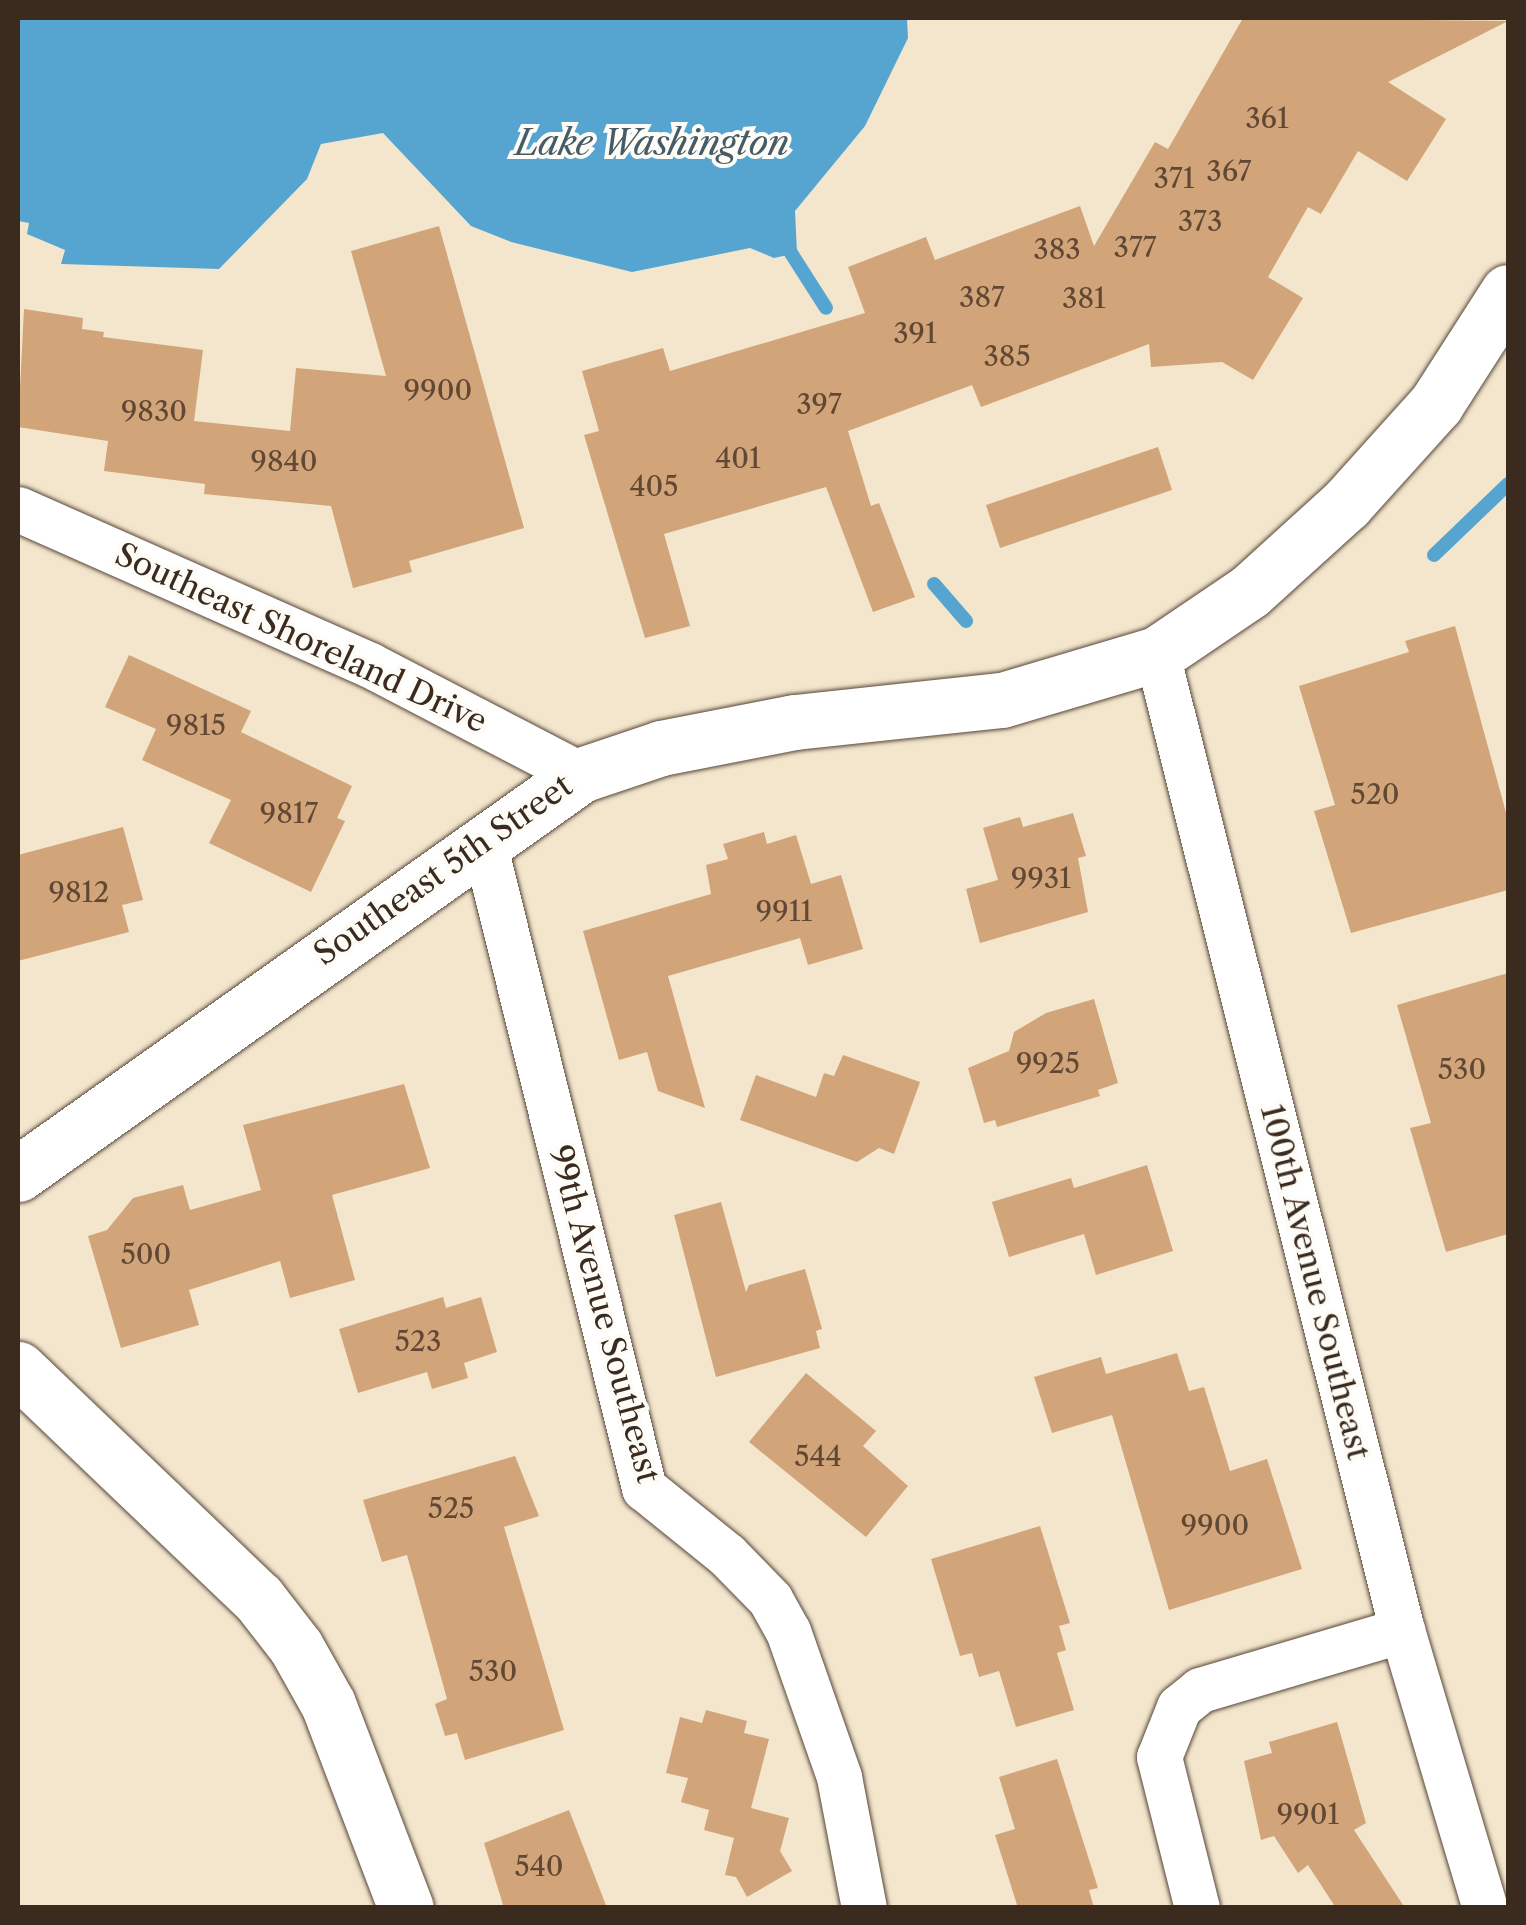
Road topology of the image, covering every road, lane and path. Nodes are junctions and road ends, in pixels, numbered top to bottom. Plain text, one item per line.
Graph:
1 (1508, 292) edge
2 (18, 509) edge
3 (1157, 654) junction
4 (580, 775) junction
5 (483, 839) junction
6 (20, 1167) edge
7 (18, 1370) edge
8 (1402, 1630) junction
9 (1490, 1884) edge
10 (406, 1908) edge
11 (864, 1908) edge
12 (1198, 1908) edge

1 - 3 street, Southeast 5th Street
2 - 4 street, Southeast Shoreland Drive
3 - 4 street, Southeast 5th Street
3 - 8 street, 100th Avenue Southeast
4 - 5 street, Southeast 5th Street
5 - 6 street, Southeast 5th Street
5 - 11 street, 99th Avenue Southeast
7 - 10 street
8 - 9 street, 100th Avenue Southeast
8 - 12 street

